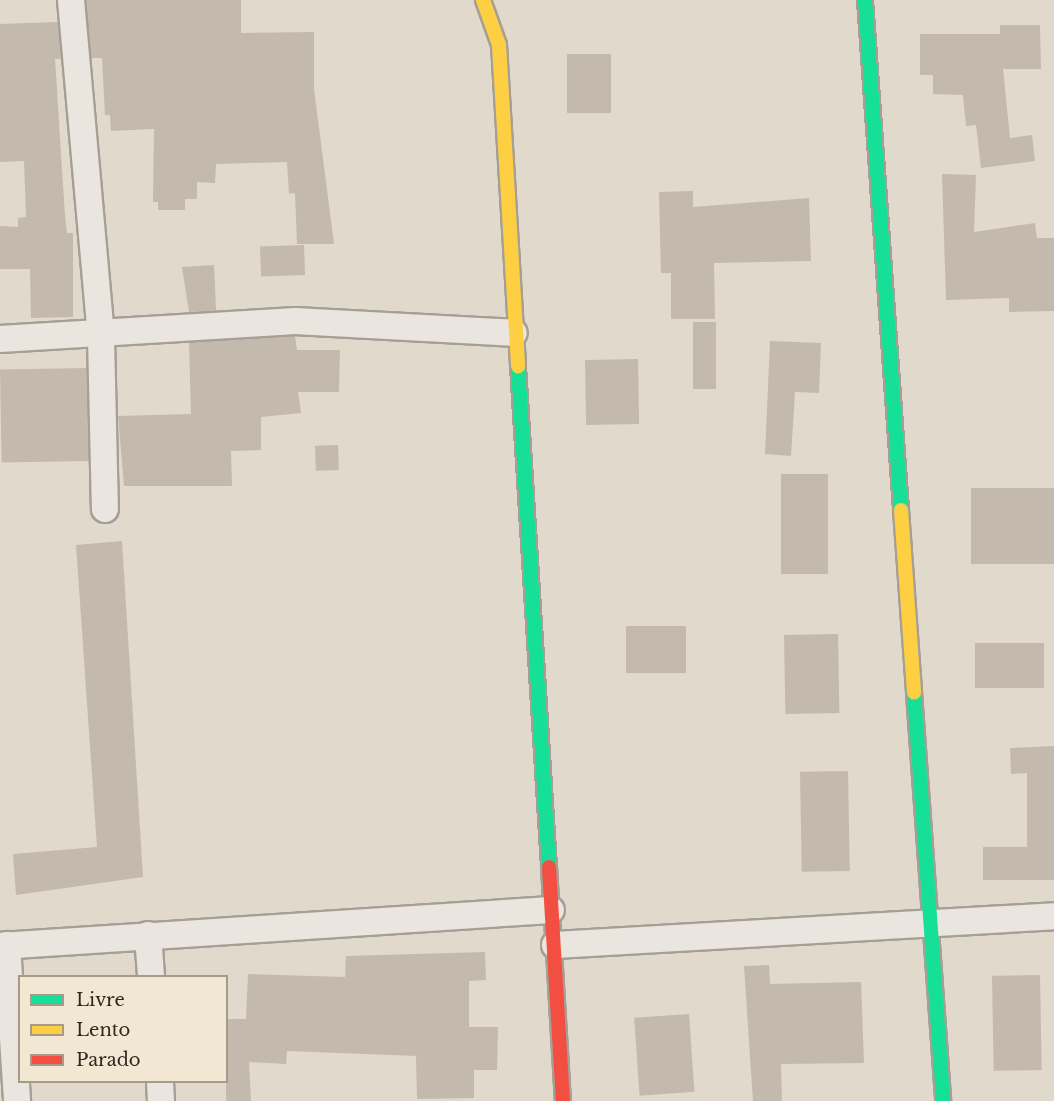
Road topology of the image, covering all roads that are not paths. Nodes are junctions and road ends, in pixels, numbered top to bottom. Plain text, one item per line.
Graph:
1 (71, 0) edge
2 (483, 0) edge
3 (497, 0) edge
4 (866, 0) edge
5 (499, 45) junction
6 (514, 333) junction
7 (101, 337) junction
8 (0, 339) edge
9 (105, 509) dead end
10 (551, 910) junction
11 (1054, 916) edge
12 (933, 923) junction
13 (148, 935) junction
14 (3, 945) edge
15 (555, 945) junction
16 (151, 975) edge
17 (160, 1083) edge
18 (17, 1101) edge
19 (162, 1101) edge
20 (563, 1101) edge
21 (943, 1101) edge

1 - 7 street
2 - 5 street
3 - 5 street
4 - 12 street
5 - 6 street
6 - 7 street
6 - 10 street
7 - 8 street
7 - 9 street
10 - 13 street
10 - 15 street
11 - 12 street
12 - 15 street
12 - 21 street
13 - 14 street
13 - 16 street
14 - 18 street
15 - 20 street
17 - 19 street

